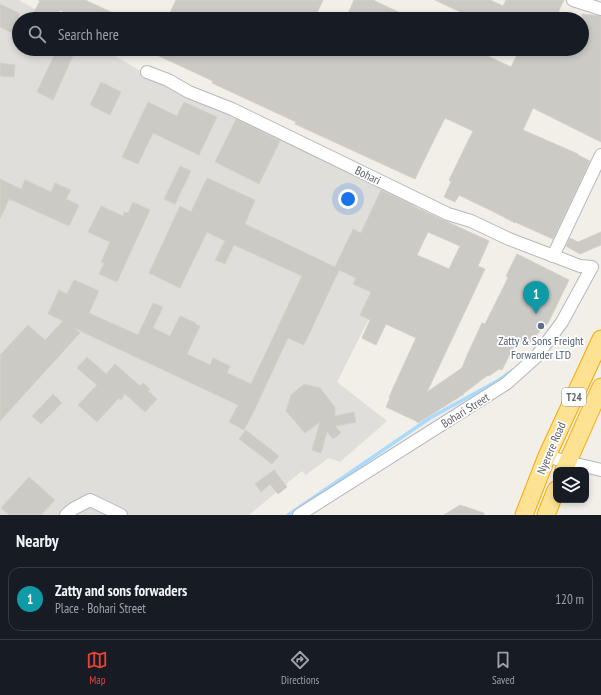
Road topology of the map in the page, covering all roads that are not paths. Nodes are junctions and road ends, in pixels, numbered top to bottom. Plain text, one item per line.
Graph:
1 (573, 0) edge
2 (601, 9) edge
3 (147, 72) dead end
4 (601, 155) edge
5 (552, 256) junction
6 (592, 267) joint
7 (601, 338) edge
8 (601, 387) edge
9 (547, 456) junction
10 (565, 466) edge
11 (601, 470) edge
12 (553, 498) edge
13 (66, 515) edge
14 (121, 515) edge
15 (299, 515) edge
16 (524, 515) edge
17 (546, 515) edge

1 - 2 street
3 - 5 street, Bohari
4 - 5 street
5 - 6 street, Bohari
6 - 15 street, Bohari Street
7 - 9 highway, Nyerere Road / T24
8 - 10 highway, Nyerere Road / T24
9 - 10 street
9 - 16 highway, Nyerere Road / T24
10 - 11 street
12 - 17 highway, Nyerere Road
13 - 14 street

